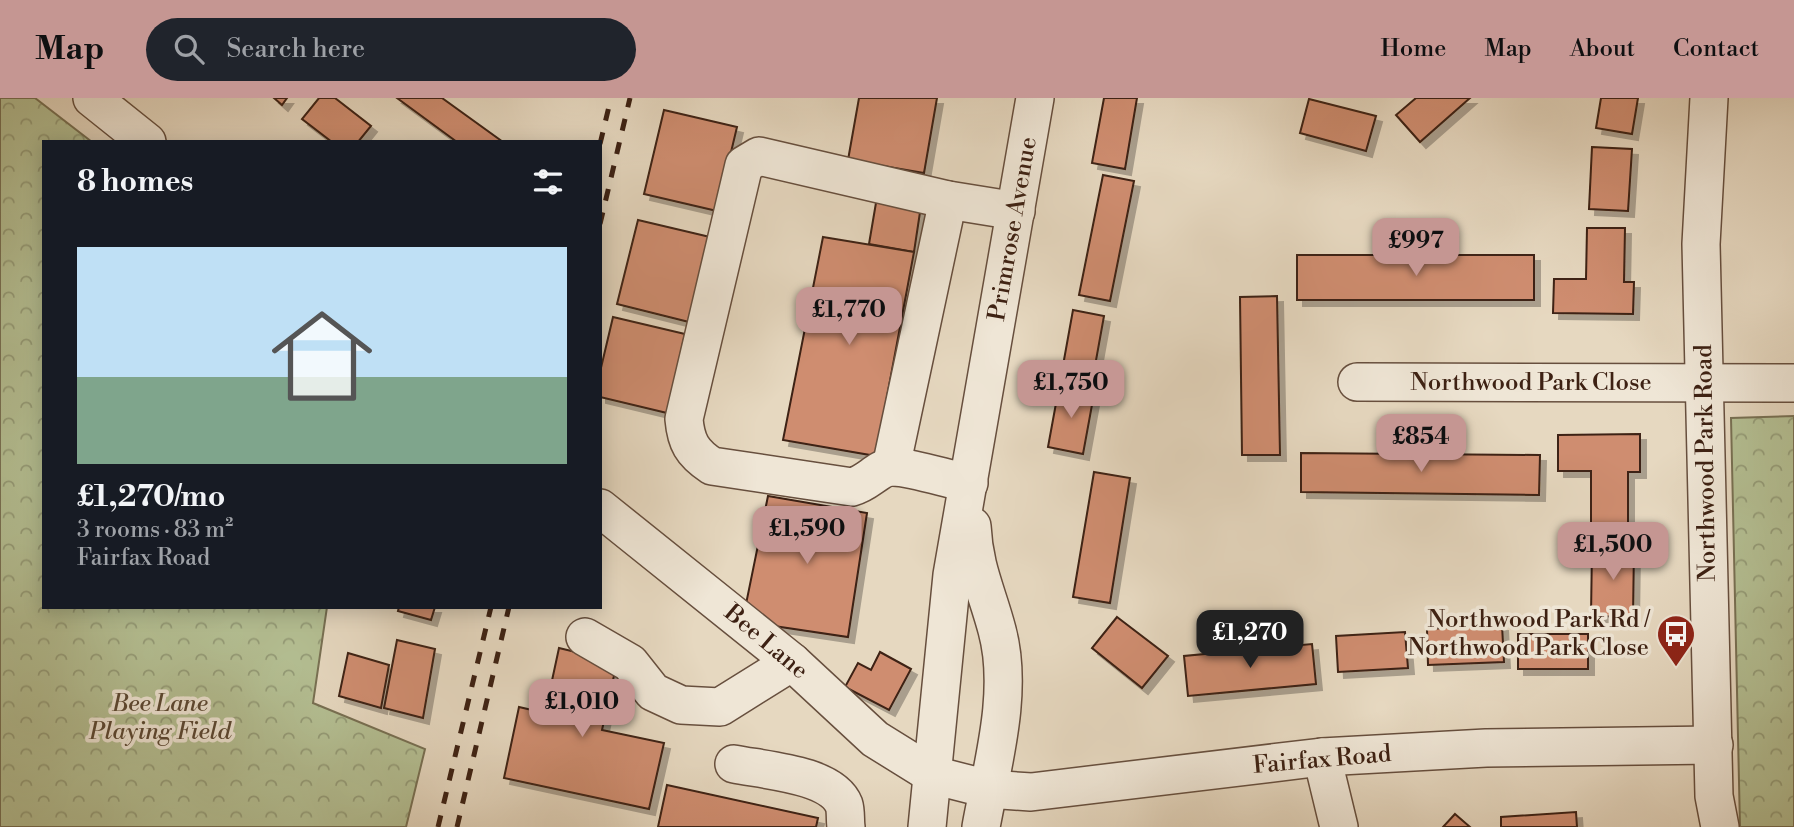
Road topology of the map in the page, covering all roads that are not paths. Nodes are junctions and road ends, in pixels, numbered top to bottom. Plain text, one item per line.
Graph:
1 (92, 98) edge
2 (1035, 98) edge
3 (1709, 98) edge
4 (144, 140) edge
5 (948, 200) junction
6 (1016, 211) junction
7 (1357, 382) dead end
8 (1704, 383) junction
9 (1794, 383) edge
10 (891, 467) junction
11 (970, 483) junction
12 (602, 510) edge
13 (585, 637) dead end
14 (792, 662) junction
15 (1714, 745) junction
16 (1322, 757) junction
17 (734, 764) dead end
18 (933, 775) junction
19 (988, 789) junction
20 (846, 827) edge
21 (927, 827) edge
22 (981, 827) edge
23 (1339, 827) edge
24 (1720, 827) edge

1 - 4 street
2 - 6 street, Primrose Avenue
3 - 8 street, Northwood Park Road
5 - 6 street
5 - 10 street
5 - 10 street
6 - 11 street, Primrose Avenue
7 - 8 street, Northwood Park Close
8 - 9 street, Northwood Park Close
8 - 15 street, Northwood Park Road
10 - 11 street
11 - 18 street, Primrose Avenue
11 - 19 street, Primrose Avenue
12 - 14 street, Bee Lane
13 - 14 street
14 - 18 street, Bee Lane
15 - 16 street, Fairfax Road
15 - 24 street, Northwood Park Road
16 - 19 street, Fairfax Road
16 - 23 street
17 - 20 street
18 - 19 street, Fairfax Road
18 - 21 street, Primrose Avenue
19 - 22 street, Primrose Avenue

